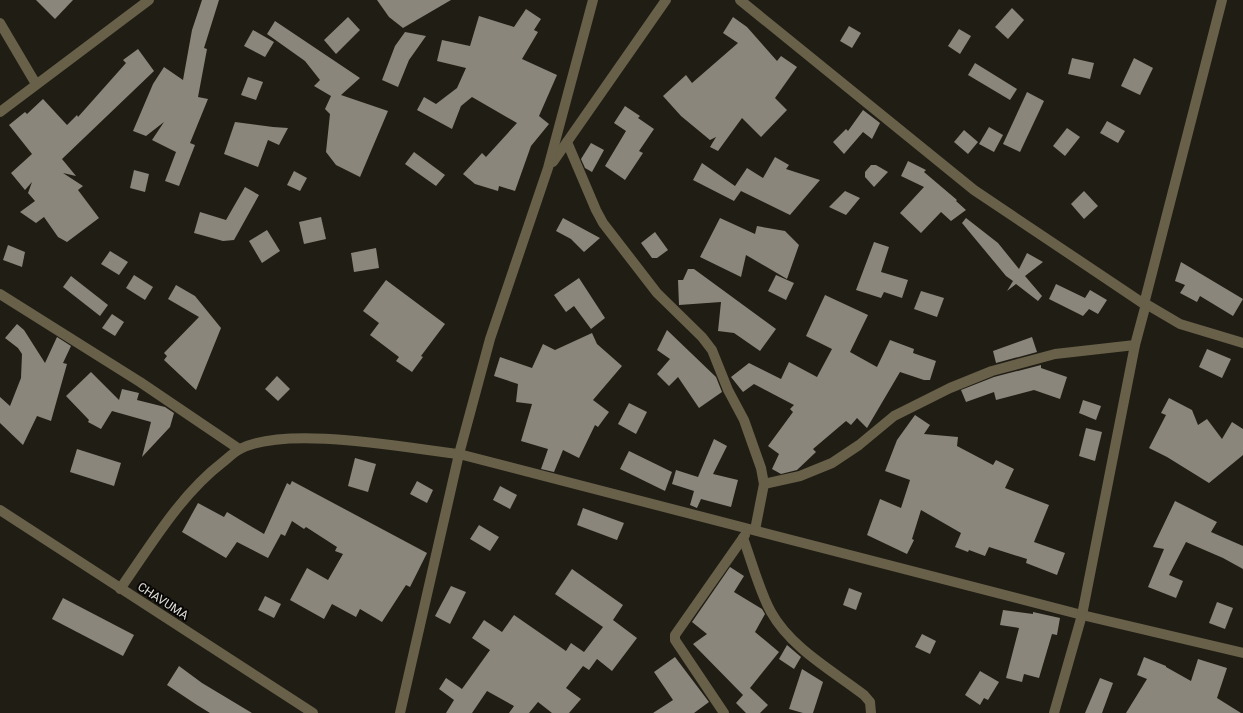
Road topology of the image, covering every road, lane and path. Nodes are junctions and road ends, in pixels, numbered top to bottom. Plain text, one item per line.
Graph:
1 (149, 0) edge
2 (593, 0) edge
3 (666, 0) edge
4 (740, 0) edge
5 (1222, 0) edge
6 (0, 23) edge
7 (36, 84) junction
8 (0, 112) edge
9 (567, 142) junction
10 (548, 168) junction
11 (0, 294) edge
12 (1145, 304) junction
13 (1243, 344) edge
14 (1135, 345) junction
15 (239, 449) junction
16 (459, 454) junction
17 (764, 484) junction
18 (0, 510) edge
19 (752, 529) junction
20 (743, 538) junction
21 (120, 589) junction
22 (1082, 615) junction
23 (1243, 653) edge
24 (313, 713) edge
25 (400, 713) edge
26 (724, 713) edge
27 (871, 713) edge
28 (1054, 713) edge

1 - 7 street
2 - 10 street
3 - 9 street
4 - 12 street
5 - 12 street
6 - 7 street
7 - 8 street
9 - 10 street
9 - 17 street
10 - 16 street
11 - 15 street
12 - 13 street
12 - 14 street
14 - 17 street
14 - 22 street
15 - 16 street
15 - 21 street
16 - 19 street
16 - 25 street
17 - 19 street
18 - 21 street, CHAVUMA
19 - 20 street
19 - 22 street
20 - 26 street
20 - 27 street
21 - 24 street, CHAVUMA
22 - 23 street
22 - 28 street

